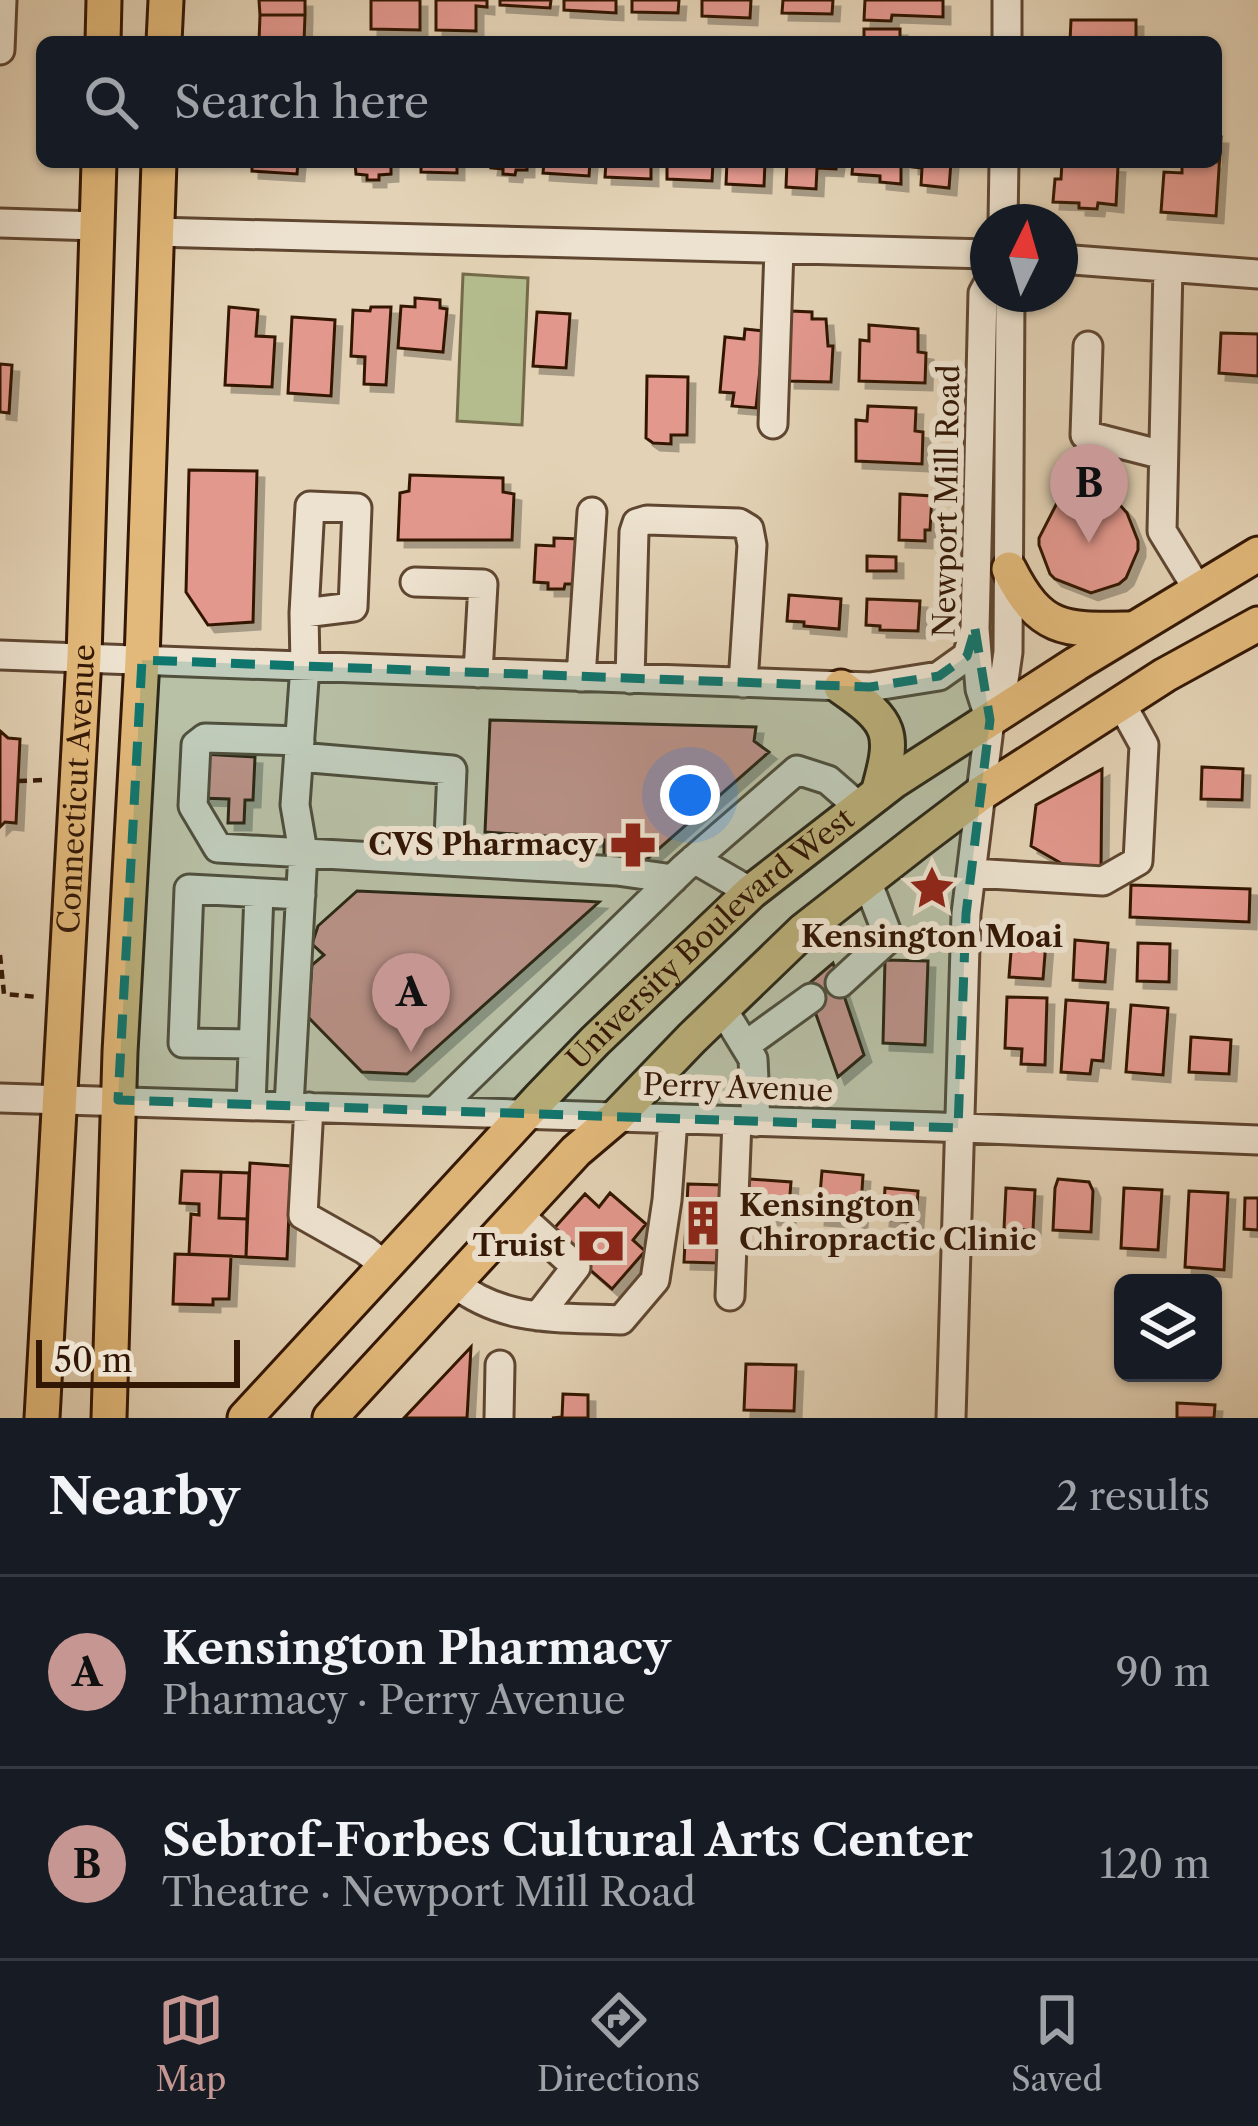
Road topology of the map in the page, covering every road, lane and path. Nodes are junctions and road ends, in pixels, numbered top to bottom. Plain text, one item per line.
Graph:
1 (2, 0) edge
2 (104, 0) edge
3 (166, 0) edge
4 (1007, 0) edge
5 (103, 36) edge
6 (164, 36) edge
7 (1006, 36) edge
8 (0, 50) edge
9 (99, 168) edge
10 (159, 168) edge
11 (1004, 168) edge
12 (1003, 204) edge
13 (0, 223) edge
14 (97, 226) junction
15 (155, 232) junction
16 (779, 249) junction
17 (970, 254) edge
18 (1078, 260) edge
19 (1168, 268) junction
20 (1258, 274) edge
21 (983, 312) edge
22 (1010, 312) edge
23 (1088, 346) dead end
24 (773, 424) dead end
25 (1163, 455) junction
26 (592, 512) dead end
27 (1258, 554) edge
28 (1009, 569) junction
29 (415, 582) dead end
30 (1198, 590) junction
31 (304, 613) dead end
32 (975, 629) junction
33 (1134, 629) junction
34 (1257, 633) edge
35 (0, 655) edge
36 (84, 657) junction
37 (142, 660) junction
38 (305, 666) junction
39 (478, 673) junction
40 (581, 677) junction
41 (630, 679) junction
42 (743, 683) junction
43 (841, 687) junction
44 (1121, 705) junction
45 (990, 720) junction
46 (299, 749) junction
47 (45, 780) dead end
48 (18, 781) dead end
49 (980, 794) junction
50 (868, 800) junction
51 (303, 852) junction
52 (694, 859) junction
53 (448, 861) junction
54 (972, 873) junction
55 (673, 879) junction
56 (867, 881) junction
57 (751, 892) junction
58 (259, 893) junction
59 (301, 895) junction
60 (0, 955) edge
61 (840, 982) dead end
62 (38, 997) dead end
63 (811, 998) dead end
64 (722, 1008) junction
65 (254, 1044) junction
66 (746, 1045) junction
67 (0, 1098) edge
68 (61, 1100) junction
69 (118, 1100) junction
70 (251, 1105) junction
71 (299, 1106) junction
72 (436, 1110) junction
73 (526, 1113) junction
74 (615, 1118) junction
75 (673, 1119) junction
76 (746, 1121) junction
77 (958, 1128) junction
78 (1258, 1140) edge
79 (518, 1214) junction
80 (386, 1266) junction
81 (454, 1283) junction
82 (730, 1296) dead end
83 (538, 1316) junction
84 (500, 1365) dead end
85 (42, 1418) edge
86 (110, 1418) edge
87 (245, 1418) edge
88 (330, 1418) edge
89 (499, 1418) edge
90 (951, 1418) edge

1 - 8 street
2 - 5 main road
3 - 6 main road
4 - 7 street
9 - 14 main road, Connecticut Avenue
10 - 15 main road, Connecticut Avenue
11 - 12 street
13 - 14 street
14 - 36 main road, Connecticut Avenue
15 - 16 street
15 - 37 main road, Connecticut Avenue
16 - 17 street
16 - 24 street
18 - 19 street
19 - 20 street
19 - 25 street
21 - 32 street, Newport Mill Road
22 - 28 street, Newport Mill Road
23 - 25 street
25 - 30 street
26 - 40 street
27 - 30 main road, University Boulevard West
28 - 33 main road
28 - 45 street, Newport Mill Road
29 - 39 street
30 - 33 main road, University Boulevard West
31 - 38 street
32 - 43 street
32 - 45 street, Newport Mill Road
33 - 45 main road, University Boulevard West
34 - 44 main road, University Boulevard West
35 - 36 street
36 - 37 street
36 - 68 main road, Connecticut Avenue
37 - 38 street
37 - 69 main road, Connecticut Avenue
38 - 39 street
38 - 46 street
39 - 40 street
40 - 41 street
41 - 42 street
41 - 42 street
42 - 43 street
43 - 50 main road
44 - 49 main road, University Boulevard West
44 - 54 street
45 - 49 street, Newport Mill Road
45 - 50 main road, University Boulevard West
46 - 51 street
46 - 51 street
46 - 53 street
47 - 48 path
49 - 54 street, Newport Mill Road
49 - 56 main road, University Boulevard West
50 - 52 street
50 - 57 main road, University Boulevard West
51 - 53 street
51 - 59 street
52 - 55 street
52 - 57 street
53 - 55 street
54 - 77 street, Newport Mill Road
55 - 72 street
56 - 61 street
56 - 64 main road, University Boulevard West
57 - 73 main road, University Boulevard West
58 - 59 street
58 - 65 street
58 - 65 street
59 - 71 street
60 - 62 path
63 - 66 street
64 - 66 street
64 - 74 main road, University Boulevard West
65 - 70 street
66 - 76 street
67 - 68 street, Perry Avenue
68 - 69 street, Perry Avenue
68 - 85 main road, Connecticut Avenue
69 - 70 street, Perry Avenue
69 - 86 main road, Connecticut Avenue
70 - 71 street, Perry Avenue
71 - 72 street, Perry Avenue
71 - 80 street
72 - 73 street, Perry Avenue
73 - 74 street, Perry Avenue
73 - 80 main road, University Boulevard West
74 - 75 street, Perry Avenue
74 - 79 main road, University Boulevard West
75 - 76 street, Perry Avenue
75 - 83 street
76 - 77 street, Perry Avenue
76 - 82 street
77 - 78 street, Perry Avenue
77 - 90 street, Newport Mill Road
79 - 81 main road, University Boulevard West
79 - 83 street
80 - 87 main road, University Boulevard West
81 - 83 street
81 - 88 main road, University Boulevard West
84 - 89 street

